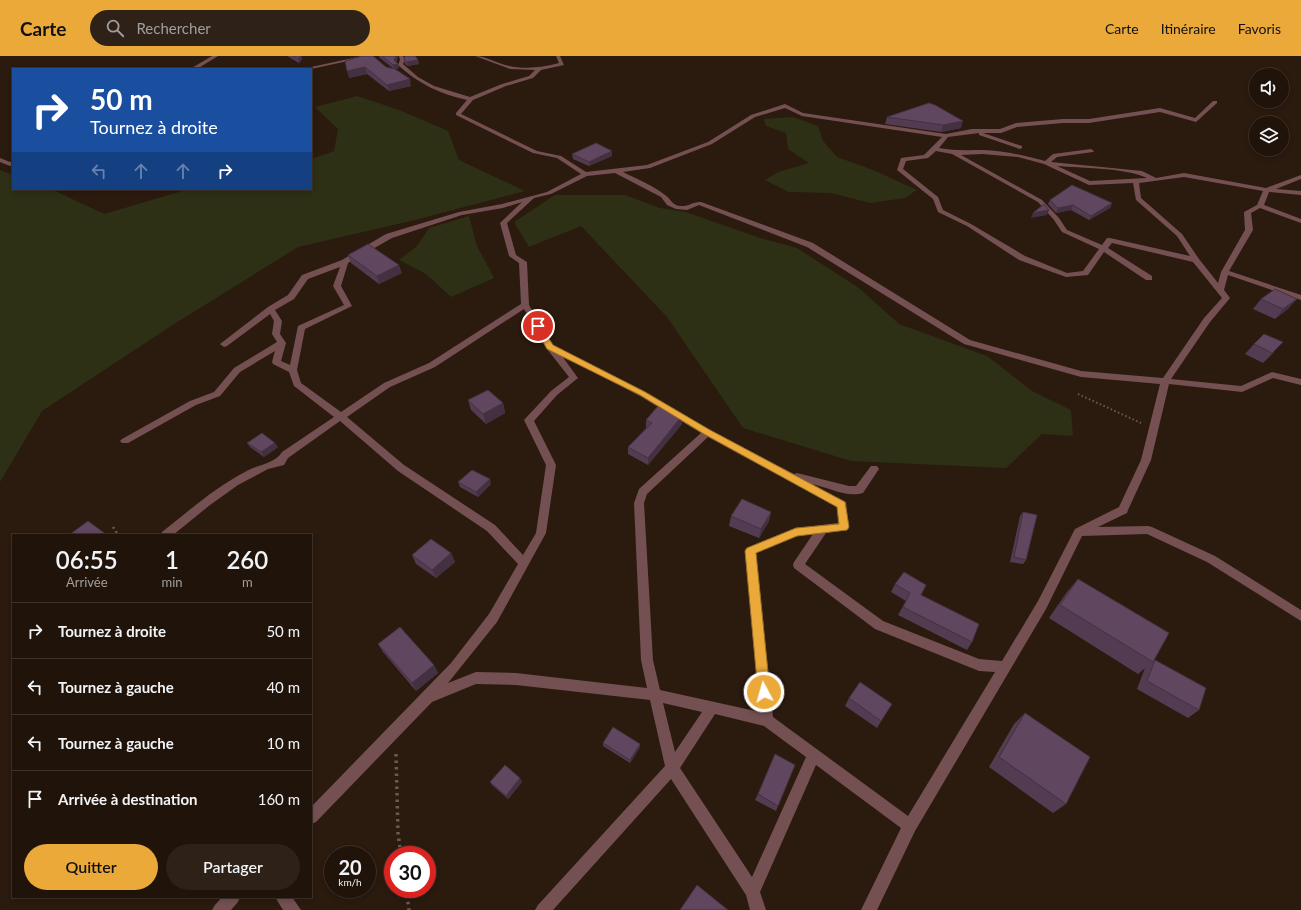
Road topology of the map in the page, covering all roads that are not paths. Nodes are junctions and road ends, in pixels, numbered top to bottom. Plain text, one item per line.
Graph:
1 (216, 56) edge
2 (342, 56) edge
3 (369, 56) edge
4 (401, 56) edge
5 (477, 56) edge
6 (558, 56) edge
7 (333, 63) junction
8 (195, 68) edge
9 (310, 68) edge
10 (539, 70) junction
11 (403, 75) edge
12 (414, 79) junction
13 (471, 99) junction
14 (1215, 102) dead end
15 (972, 131) junction
16 (946, 136) junction
17 (1020, 147) dead end
18 (935, 149) junction
19 (1090, 151) dead end
20 (954, 153) junction
21 (0, 160) edge
22 (12, 163) edge
23 (1046, 163) junction
24 (617, 171) junction
25 (585, 174) junction
26 (1299, 179) edge
27 (1154, 180) junction
28 (1136, 181) junction
29 (1267, 190) junction
30 (1301, 192) edge
31 (532, 197) junction
32 (1260, 206) junction
33 (1301, 221) edge
34 (1104, 249) junction
35 (1196, 260) junction
36 (345, 262) junction
37 (1225, 272) junction
38 (1149, 278) dead end
39 (1220, 290) junction
40 (1301, 298) edge
41 (525, 305) junction
42 (271, 309) junction
43 (282, 343) junction
44 (224, 344) dead end
45 (550, 347) junction
46 (293, 370) junction
47 (1166, 381) junction
48 (1301, 382) edge
49 (340, 416) junction
50 (707, 432) junction
51 (125, 441) dead end
52 (874, 469) dead end
53 (787, 475) junction
54 (824, 529) junction
55 (1080, 532) junction
56 (167, 534) edge
57 (524, 564) junction
58 (1301, 616) edge
59 (1005, 667) junction
60 (656, 695) junction
61 (428, 698) junction
62 (712, 708) junction
63 (767, 720) junction
64 (814, 755) junction
65 (672, 768) junction
66 (312, 816) edge
67 (910, 826) junction
68 (753, 892) junction
69 (232, 898) edge
70 (283, 898) edge
71 (220, 910) edge
72 (293, 910) edge
73 (543, 910) edge
74 (758, 910) edge
75 (869, 910) edge

1 - 8 street
2 - 7 street
3 - 7 street
4 - 12 street
5 - 10 street
6 - 10 street
7 - 9 street
10 - 13 street
11 - 12 street
12 - 13 street
13 - 25 street
14 - 15 street
15 - 16 street
15 - 17 street
16 - 18 street
16 - 24 street
18 - 20 street
18 - 34 street
19 - 23 street
20 - 23 street
20 - 34 street
21 - 22 street
23 - 27 street
23 - 28 street
24 - 25 street
24 - 47 street
25 - 31 street
26 - 29 street
27 - 28 street
27 - 29 street
28 - 35 street
29 - 30 street
29 - 32 street
31 - 36 street
31 - 41 street
32 - 33 street
32 - 37 street
34 - 35 street
34 - 38 street
35 - 39 street
36 - 42 street
36 - 46 street
37 - 39 street
37 - 40 street
39 - 47 street
41 - 45 street
41 - 49 street
42 - 43 street
42 - 44 street
43 - 46 street
43 - 51 street
45 - 50 street
45 - 57 street
46 - 49 street
47 - 48 street
47 - 55 street
49 - 56 street
49 - 57 street
50 - 53 street
50 - 60 street
52 - 53 street
53 - 54 street
54 - 59 street
54 - 63 street
55 - 58 street
55 - 59 street
57 - 61 street
59 - 67 street
60 - 61 street
60 - 62 street
60 - 65 street
61 - 66 street
62 - 63 street
62 - 65 street
63 - 64 street
64 - 67 street
64 - 68 street
65 - 68 street
65 - 73 street
67 - 75 street
68 - 74 street
69 - 71 street
70 - 72 street

